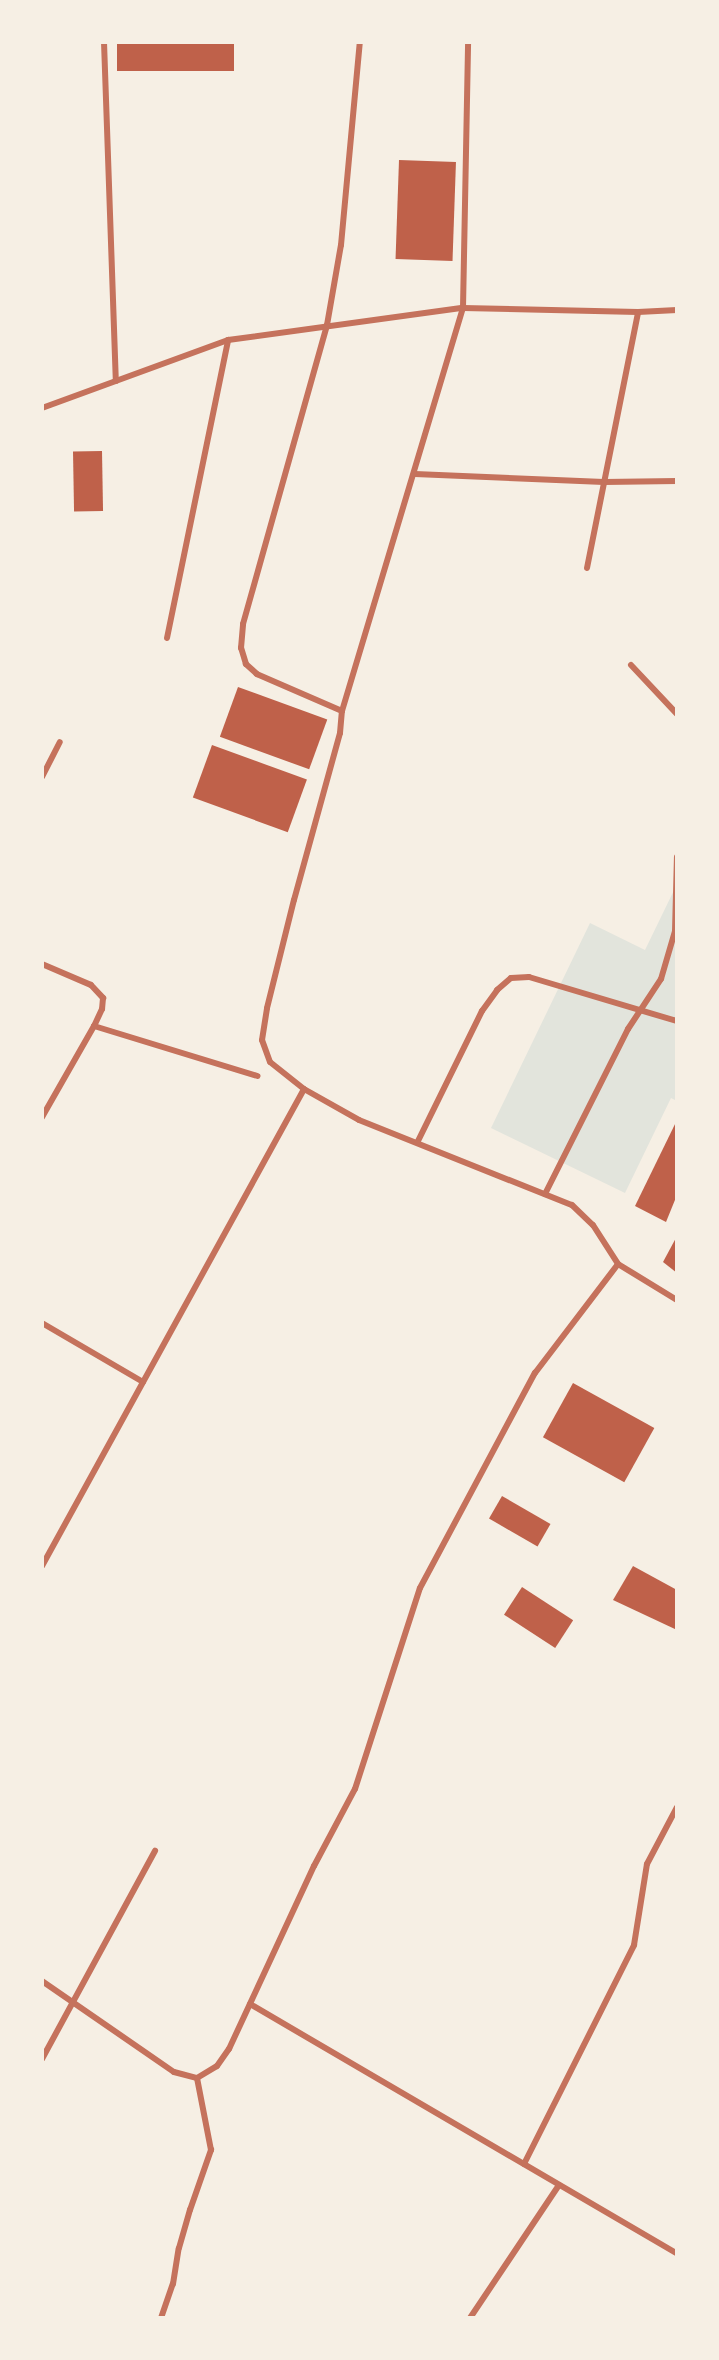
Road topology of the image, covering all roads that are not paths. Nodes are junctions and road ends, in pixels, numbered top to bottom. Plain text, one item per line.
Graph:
1 (104, 42) edge
2 (360, 42) edge
3 (468, 42) edge
4 (463, 308) junction
5 (677, 310) edge
6 (638, 312) junction
7 (327, 326) junction
8 (228, 340) junction
9 (116, 381) junction
10 (42, 408) edge
11 (415, 474) junction
12 (677, 481) edge
13 (604, 482) junction
14 (587, 568) dead end
15 (167, 638) dead end
16 (631, 665) dead end
17 (342, 711) junction
18 (677, 714) edge
19 (60, 742) dead end
20 (42, 777) edge
21 (677, 857) edge
22 (42, 964) edge
23 (641, 1009) junction
24 (677, 1021) edge
25 (94, 1026) junction
26 (258, 1076) dead end
27 (304, 1089) junction
28 (42, 1117) edge
29 (417, 1141) junction
30 (545, 1194) junction
31 (618, 1264) junction
32 (677, 1300) edge
33 (42, 1323) edge
34 (143, 1382) junction
35 (42, 1566) edge
36 (677, 1807) edge
37 (155, 1851) dead end
38 (42, 1981) edge
39 (72, 2003) junction
40 (250, 2004) junction
41 (42, 2059) edge
42 (197, 2078) junction
43 (524, 2164) junction
44 (559, 2185) junction
45 (677, 2254) edge
46 (161, 2318) edge
47 (470, 2318) edge

1 - 9 street
2 - 7 street
3 - 4 street
4 - 6 street
4 - 7 street
4 - 11 street
5 - 6 street
6 - 13 street
7 - 8 street
7 - 17 street
8 - 9 street
8 - 15 street
9 - 10 street
11 - 13 street
11 - 17 street
12 - 13 street
13 - 14 street
16 - 18 street
17 - 27 street
19 - 20 street
21 - 23 street
22 - 25 street
23 - 24 street
23 - 29 street
23 - 30 street
25 - 26 street
25 - 28 street
27 - 29 street
27 - 34 street
29 - 30 street
30 - 31 street
31 - 32 street
31 - 40 street
33 - 34 street
34 - 35 street
36 - 43 street
37 - 39 street
38 - 39 street
39 - 41 street
39 - 42 street
40 - 42 street
40 - 43 street
42 - 46 street
43 - 44 street
44 - 45 street
44 - 47 street

